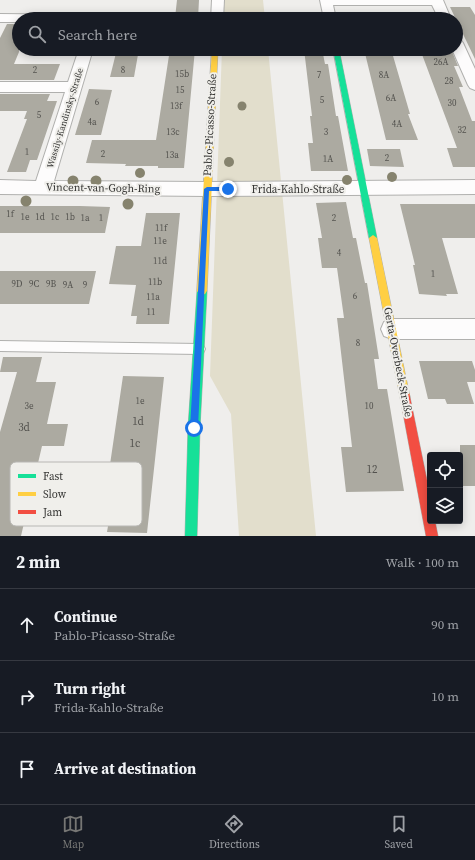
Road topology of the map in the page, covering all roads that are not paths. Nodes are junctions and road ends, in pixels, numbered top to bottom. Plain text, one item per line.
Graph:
1 (218, 0) edge
2 (217, 12) edge
3 (328, 12) edge
4 (442, 12) edge
5 (0, 18) edge
6 (12, 18) edge
7 (84, 56) edge
8 (215, 56) edge
9 (337, 56) edge
10 (462, 56) edge
11 (475, 85) edge
12 (0, 87) edge
13 (74, 87) junction
14 (0, 187) edge
15 (43, 187) junction
16 (475, 187) edge
17 (364, 188) junction
18 (207, 189) junction
19 (392, 329) junction
20 (475, 329) edge
21 (0, 346) edge
22 (199, 349) junction
23 (191, 536) edge
24 (432, 536) edge

1 - 2 street
3 - 4 street
5 - 6 street
7 - 13 street, Wassily-Kandinsky-Straße
8 - 18 street, Pablo-Picasso-Straße
9 - 17 street
10 - 11 street
12 - 13 street
13 - 15 street, Wassily-Kandinsky-Straße
14 - 15 street, Vincent-van-Gogh-Ring
15 - 18 street, Vincent-van-Gogh-Ring
16 - 17 street, Frida-Kahlo-Straße
17 - 18 street, Frida-Kahlo-Straße
17 - 19 street, Gerta-Overbeck-Straße
18 - 22 street, Pablo-Picasso-Straße
19 - 20 street
19 - 24 street, Gerta-Overbeck-Straße
21 - 22 lane
22 - 23 street, Pablo-Picasso-Straße

